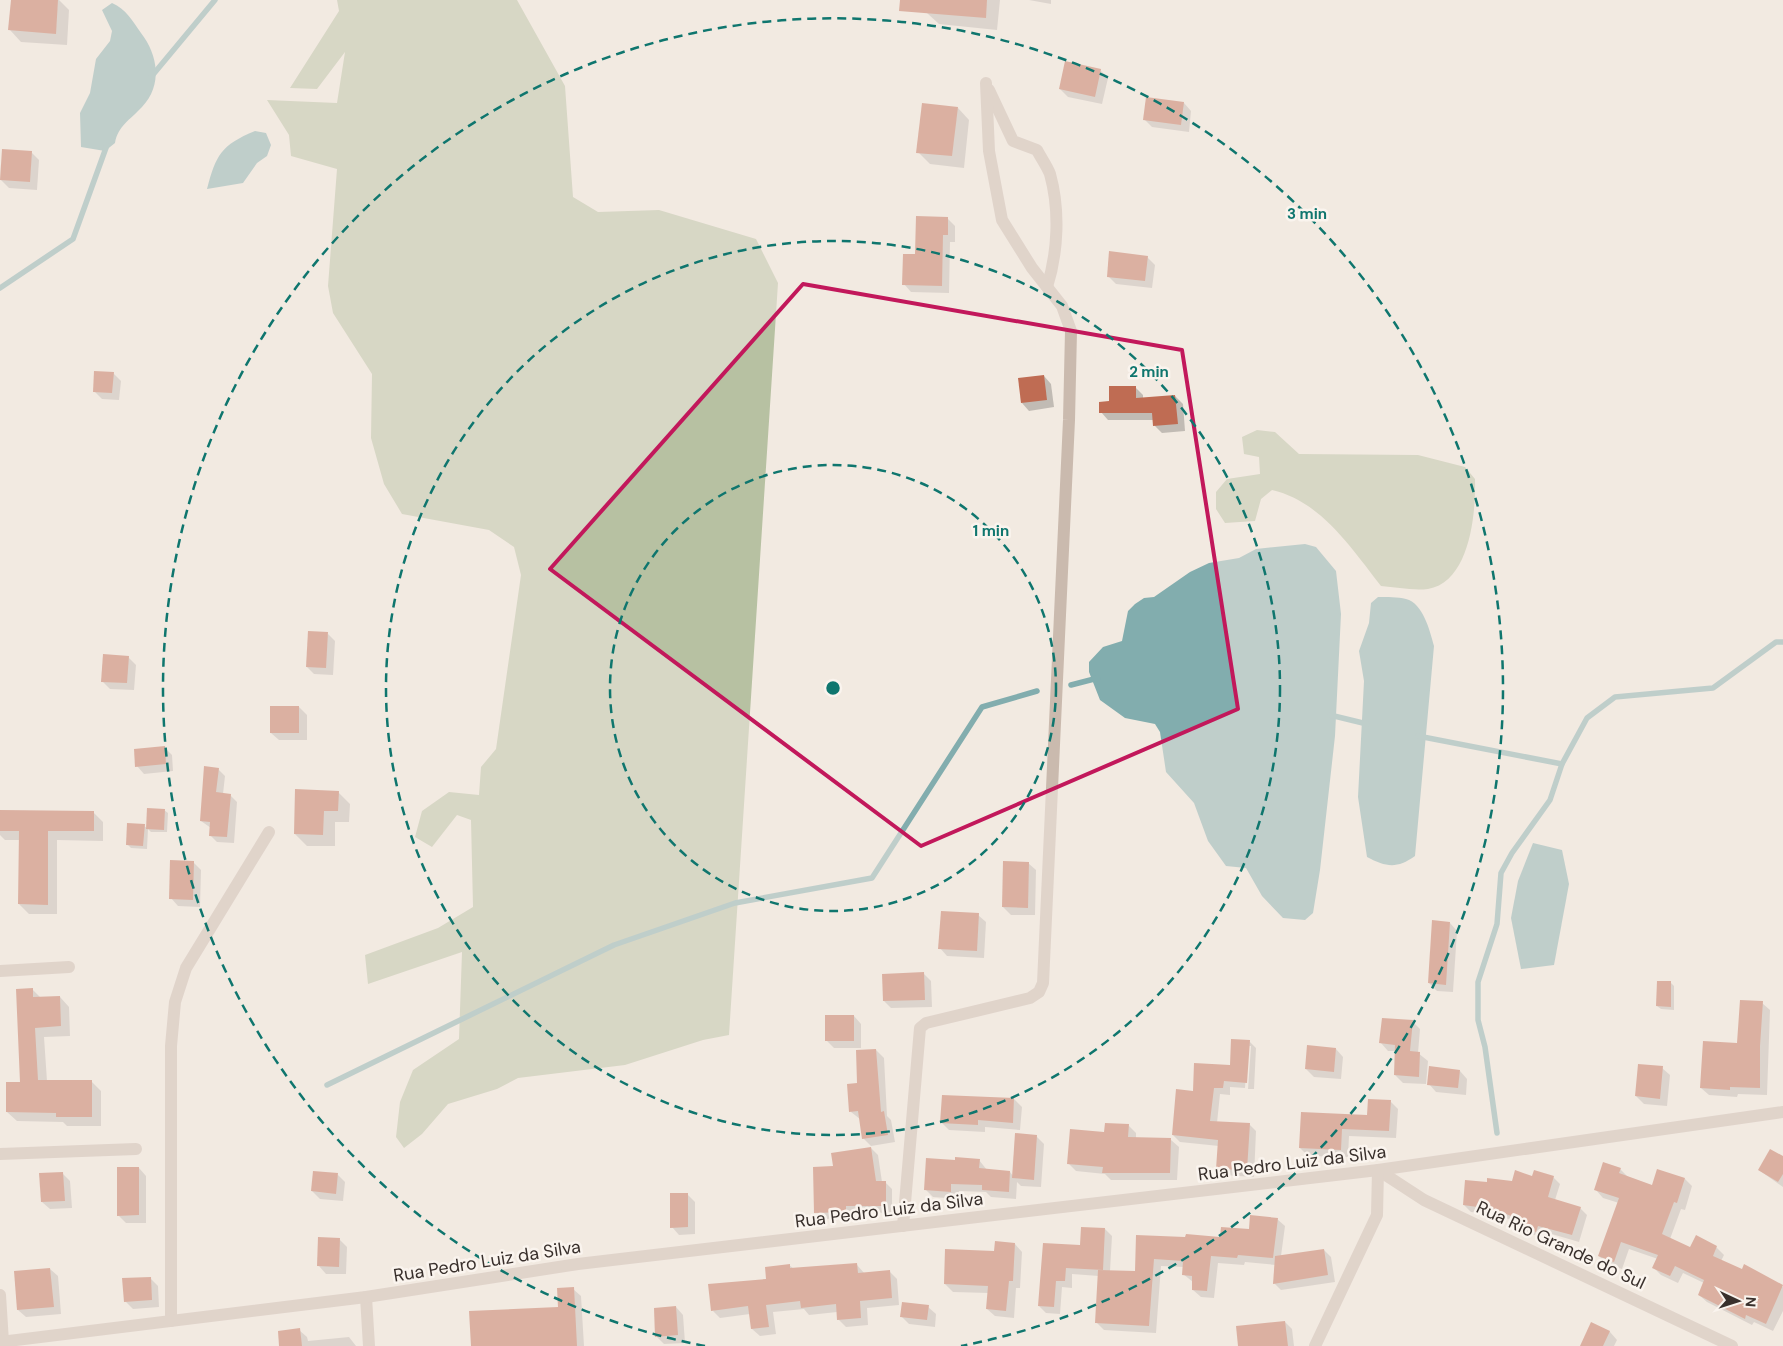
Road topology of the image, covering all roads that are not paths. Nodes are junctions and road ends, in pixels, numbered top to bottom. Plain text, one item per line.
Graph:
1 (1047, 287) junction
2 (269, 832) dead end
3 (69, 967) dead end
4 (0, 971) edge
5 (1783, 1112) edge
6 (136, 1149) dead end
7 (0, 1154) edge
8 (1378, 1170) junction
9 (904, 1226) junction
10 (0, 1295) edge
11 (366, 1297) junction
12 (171, 1321) junction
13 (1, 1342) edge
14 (369, 1346) edge
15 (1315, 1346) edge
16 (1732, 1346) edge

1 - 1 street
1 - 9 street
2 - 12 street
3 - 4 street
5 - 8 street, Rua Pedro Luiz da Silva
6 - 7 street
8 - 9 street, Rua Pedro Luiz da Silva
8 - 15 street
8 - 16 street, Rua Rio Grande do Sul
9 - 11 street, Rua Pedro Luiz da Silva
10 - 13 street
11 - 12 street, Rua Pedro Luiz da Silva
11 - 14 street
12 - 13 street, Rua Pedro Luiz da Silva

